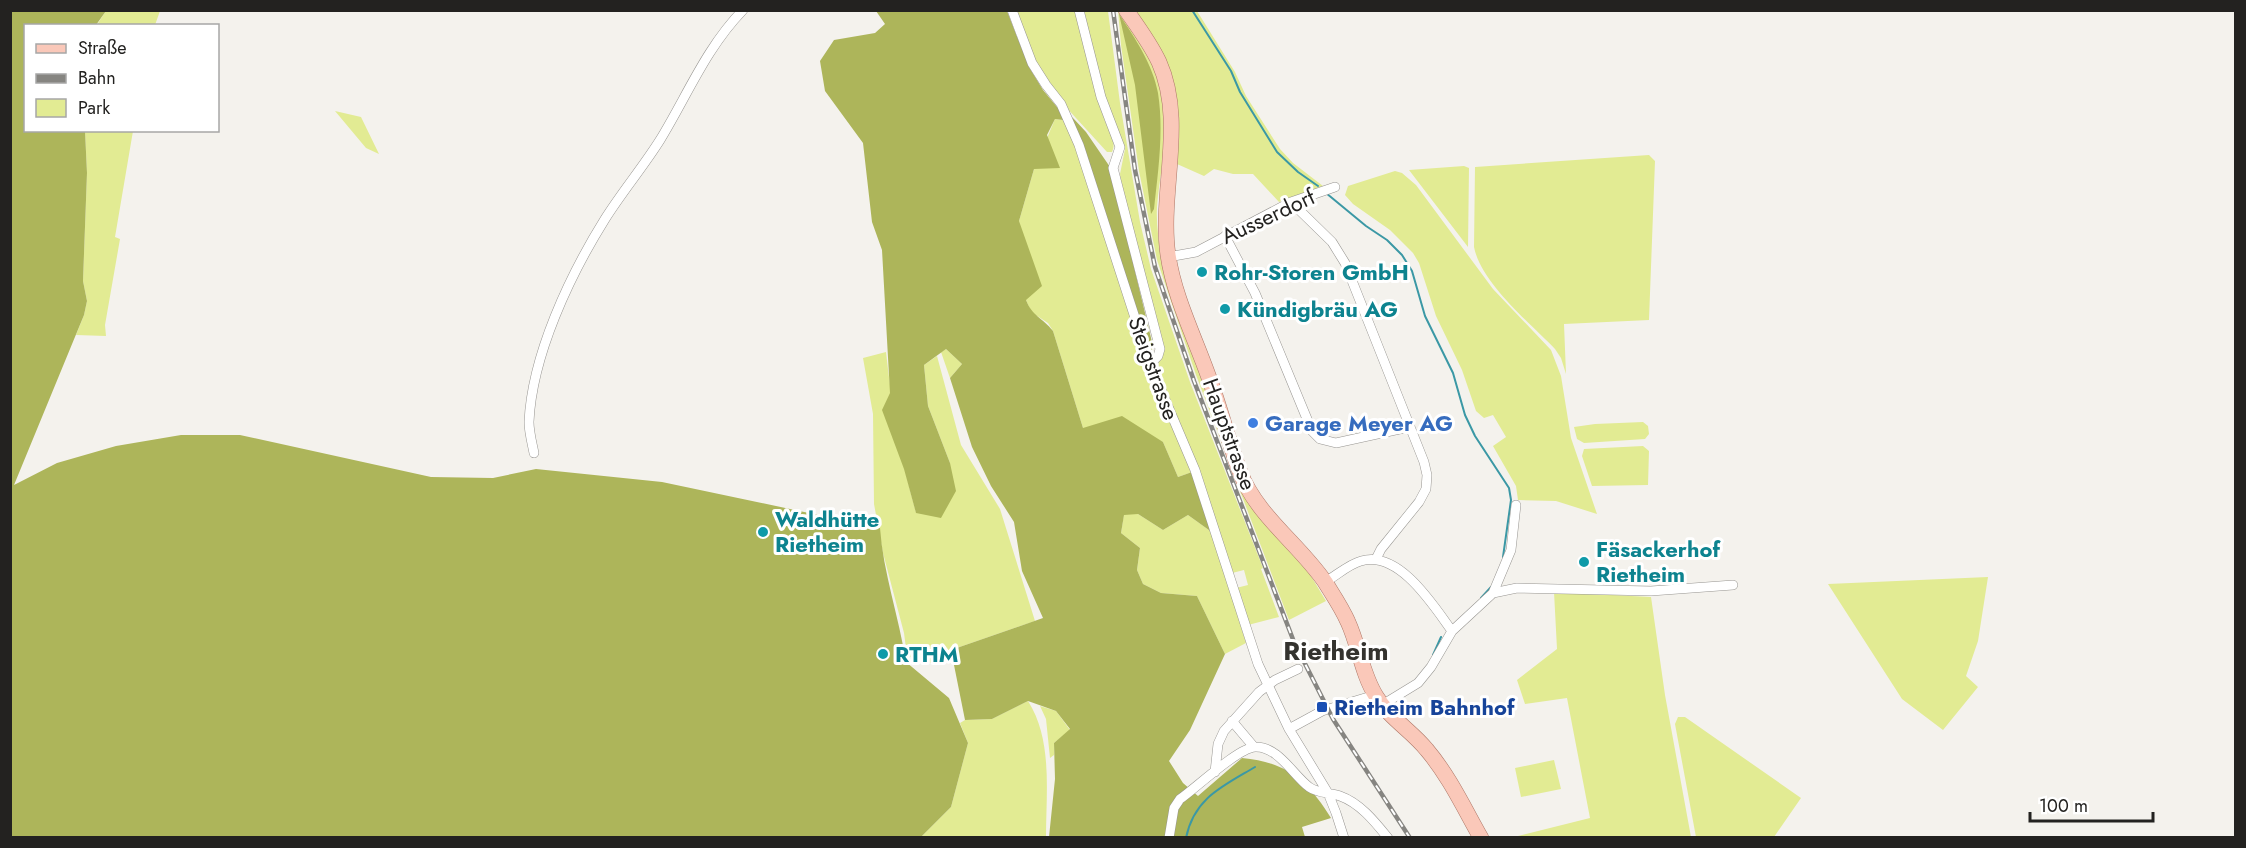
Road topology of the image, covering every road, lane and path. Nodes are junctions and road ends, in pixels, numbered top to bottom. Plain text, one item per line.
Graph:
1 (743, 10) edge
2 (1012, 10) edge
3 (1079, 10) edge
4 (1126, 10) edge
5 (1335, 187) dead end
6 (1291, 202) junction
7 (1225, 236) junction
8 (1168, 257) junction
9 (1150, 364) junction
10 (1409, 427) junction
11 (534, 453) dead end
12 (1516, 505) dead end
13 (1376, 559) junction
14 (1325, 582) junction
15 (1733, 585) dead end
16 (1493, 593) junction
17 (1452, 631) junction
18 (1298, 669) dead end
19 (1268, 685) junction
20 (1379, 700) junction
21 (1232, 721) junction
22 (1289, 729) junction
23 (1254, 747) junction
24 (1215, 772) junction
25 (1328, 793) junction
26 (1169, 837) edge
27 (1344, 837) edge
28 (1388, 837) edge
29 (1480, 837) edge

1 - 11 street
2 - 9 street, Steigstrasse
3 - 9 street
4 - 8 main road, Hauptstrasse
5 - 6 street, Ausserdorf
6 - 7 street, Ausserdorf
6 - 10 street
7 - 8 street, Ausserdorf
7 - 10 street
8 - 14 main road, Hauptstrasse
9 - 19 street, Steigstrasse
10 - 13 street
12 - 16 street
13 - 14 street
13 - 17 street
14 - 20 main road, Hauptstrasse
15 - 16 street
16 - 17 street
17 - 20 street
18 - 19 street
19 - 21 street
19 - 22 street, Steigstrasse
20 - 22 street
20 - 29 main road, Hauptstrasse
21 - 23 street
21 - 24 street
22 - 25 street, Steigstrasse
23 - 24 street
23 - 25 street
24 - 26 street
25 - 27 street, Steigstrasse
25 - 28 street

